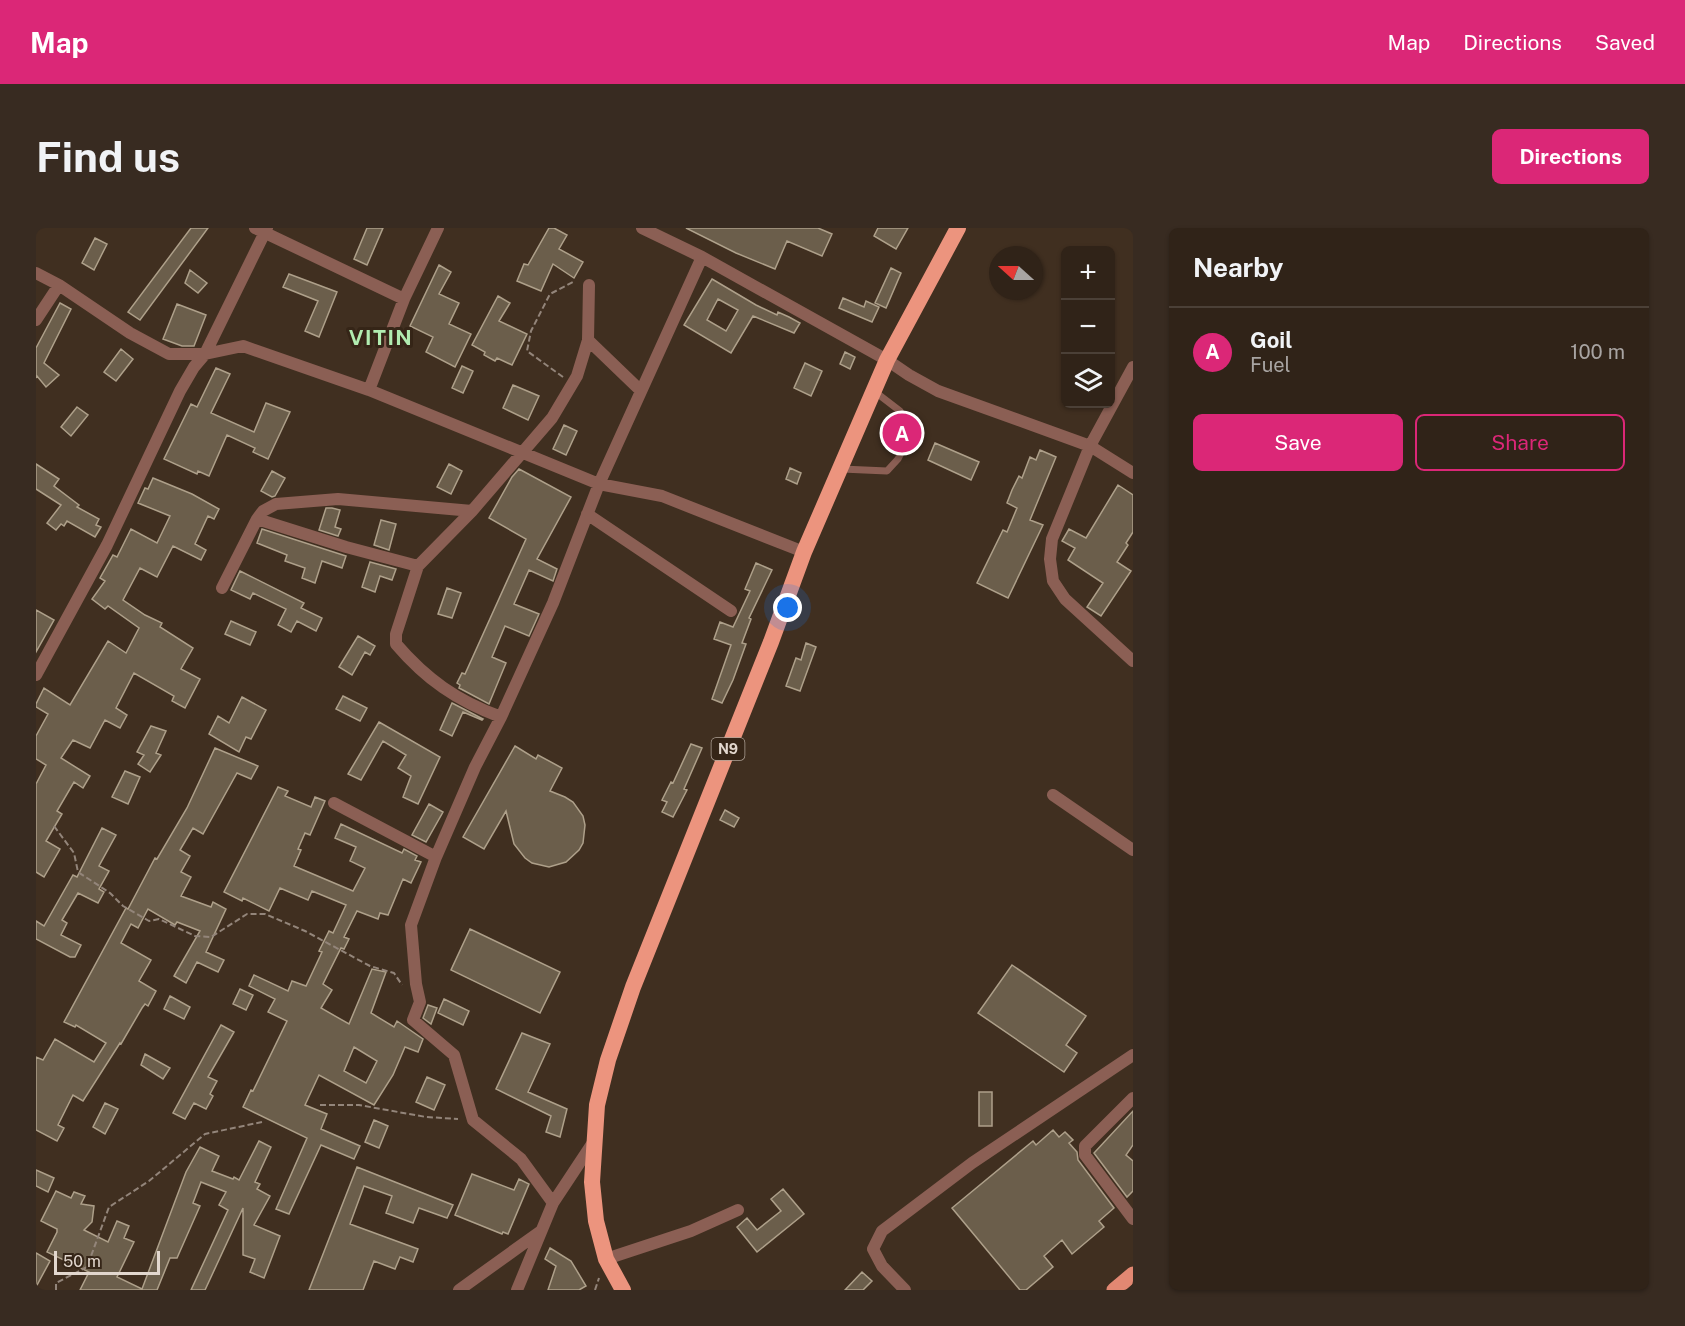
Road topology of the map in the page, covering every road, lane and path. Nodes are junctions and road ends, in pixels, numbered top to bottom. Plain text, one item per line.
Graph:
1 (438, 228) edge
2 (642, 228) edge
3 (958, 228) edge
4 (263, 230) edge
5 (702, 257) junction
6 (36, 273) edge
7 (575, 281) dead end
8 (59, 285) junction
9 (589, 285) dead end
10 (404, 299) junction
11 (36, 320) edge
12 (588, 340) junction
13 (205, 354) junction
14 (887, 360) junction
15 (1133, 368) edge
16 (572, 384) junction
17 (369, 390) junction
18 (641, 391) junction
19 (873, 391) junction
20 (1090, 446) junction
21 (522, 452) junction
22 (840, 469) junction
23 (1133, 473) edge
24 (599, 484) junction
25 (472, 511) junction
26 (587, 514) junction
27 (256, 519) junction
28 (804, 552) junction
29 (418, 566) junction
30 (222, 588) dead end
31 (731, 611) dead end
32 (1133, 661) edge
33 (36, 675) edge
34 (501, 717) junction
35 (1053, 795) dead end
36 (334, 803) dead end
37 (54, 826) dead end
38 (1133, 850) edge
39 (436, 857) junction
40 (420, 1002) junction
41 (1133, 1055) edge
42 (1133, 1098) edge
43 (320, 1105) dead end
44 (473, 1120) junction
45 (262, 1122) dead end
46 (594, 1141) junction
47 (553, 1203) junction
48 (738, 1210) dead end
49 (1131, 1212) edge
50 (541, 1231) junction
51 (606, 1259) junction
52 (1133, 1274) edge
53 (56, 1290) edge
54 (459, 1290) edge
55 (517, 1290) edge
56 (623, 1290) edge
57 (905, 1290) edge
58 (1114, 1290) edge

1 - 10 street
2 - 5 street
3 - 14 highway, N9
4 - 10 street
4 - 13 street
5 - 14 street
5 - 18 street
6 - 8 street
7 - 16 path
8 - 11 street
8 - 13 street
9 - 12 street
10 - 17 street
12 - 16 street
12 - 18 street
13 - 17 street
13 - 33 street
14 - 19 highway, N9
14 - 20 street
15 - 20 street
16 - 21 street
17 - 21 street
18 - 24 street
19 - 22 highway, N9
19 - 22 lane
20 - 23 street
20 - 32 street
21 - 24 street
21 - 25 street
22 - 28 highway, N9
24 - 26 street
24 - 28 street
25 - 27 street
25 - 29 street
26 - 31 street
26 - 34 street
27 - 29 street
27 - 30 street
28 - 46 highway, N9
29 - 34 street
34 - 39 street
35 - 38 street
36 - 39 street
37 - 40 path
39 - 40 street
40 - 44 street
41 - 57 street
42 - 49 street
43 - 44 path
44 - 47 street
45 - 53 path
46 - 47 street
46 - 51 highway, N9
47 - 50 street
48 - 51 street
50 - 54 street
50 - 55 street
51 - 56 highway, N9
52 - 58 main road

